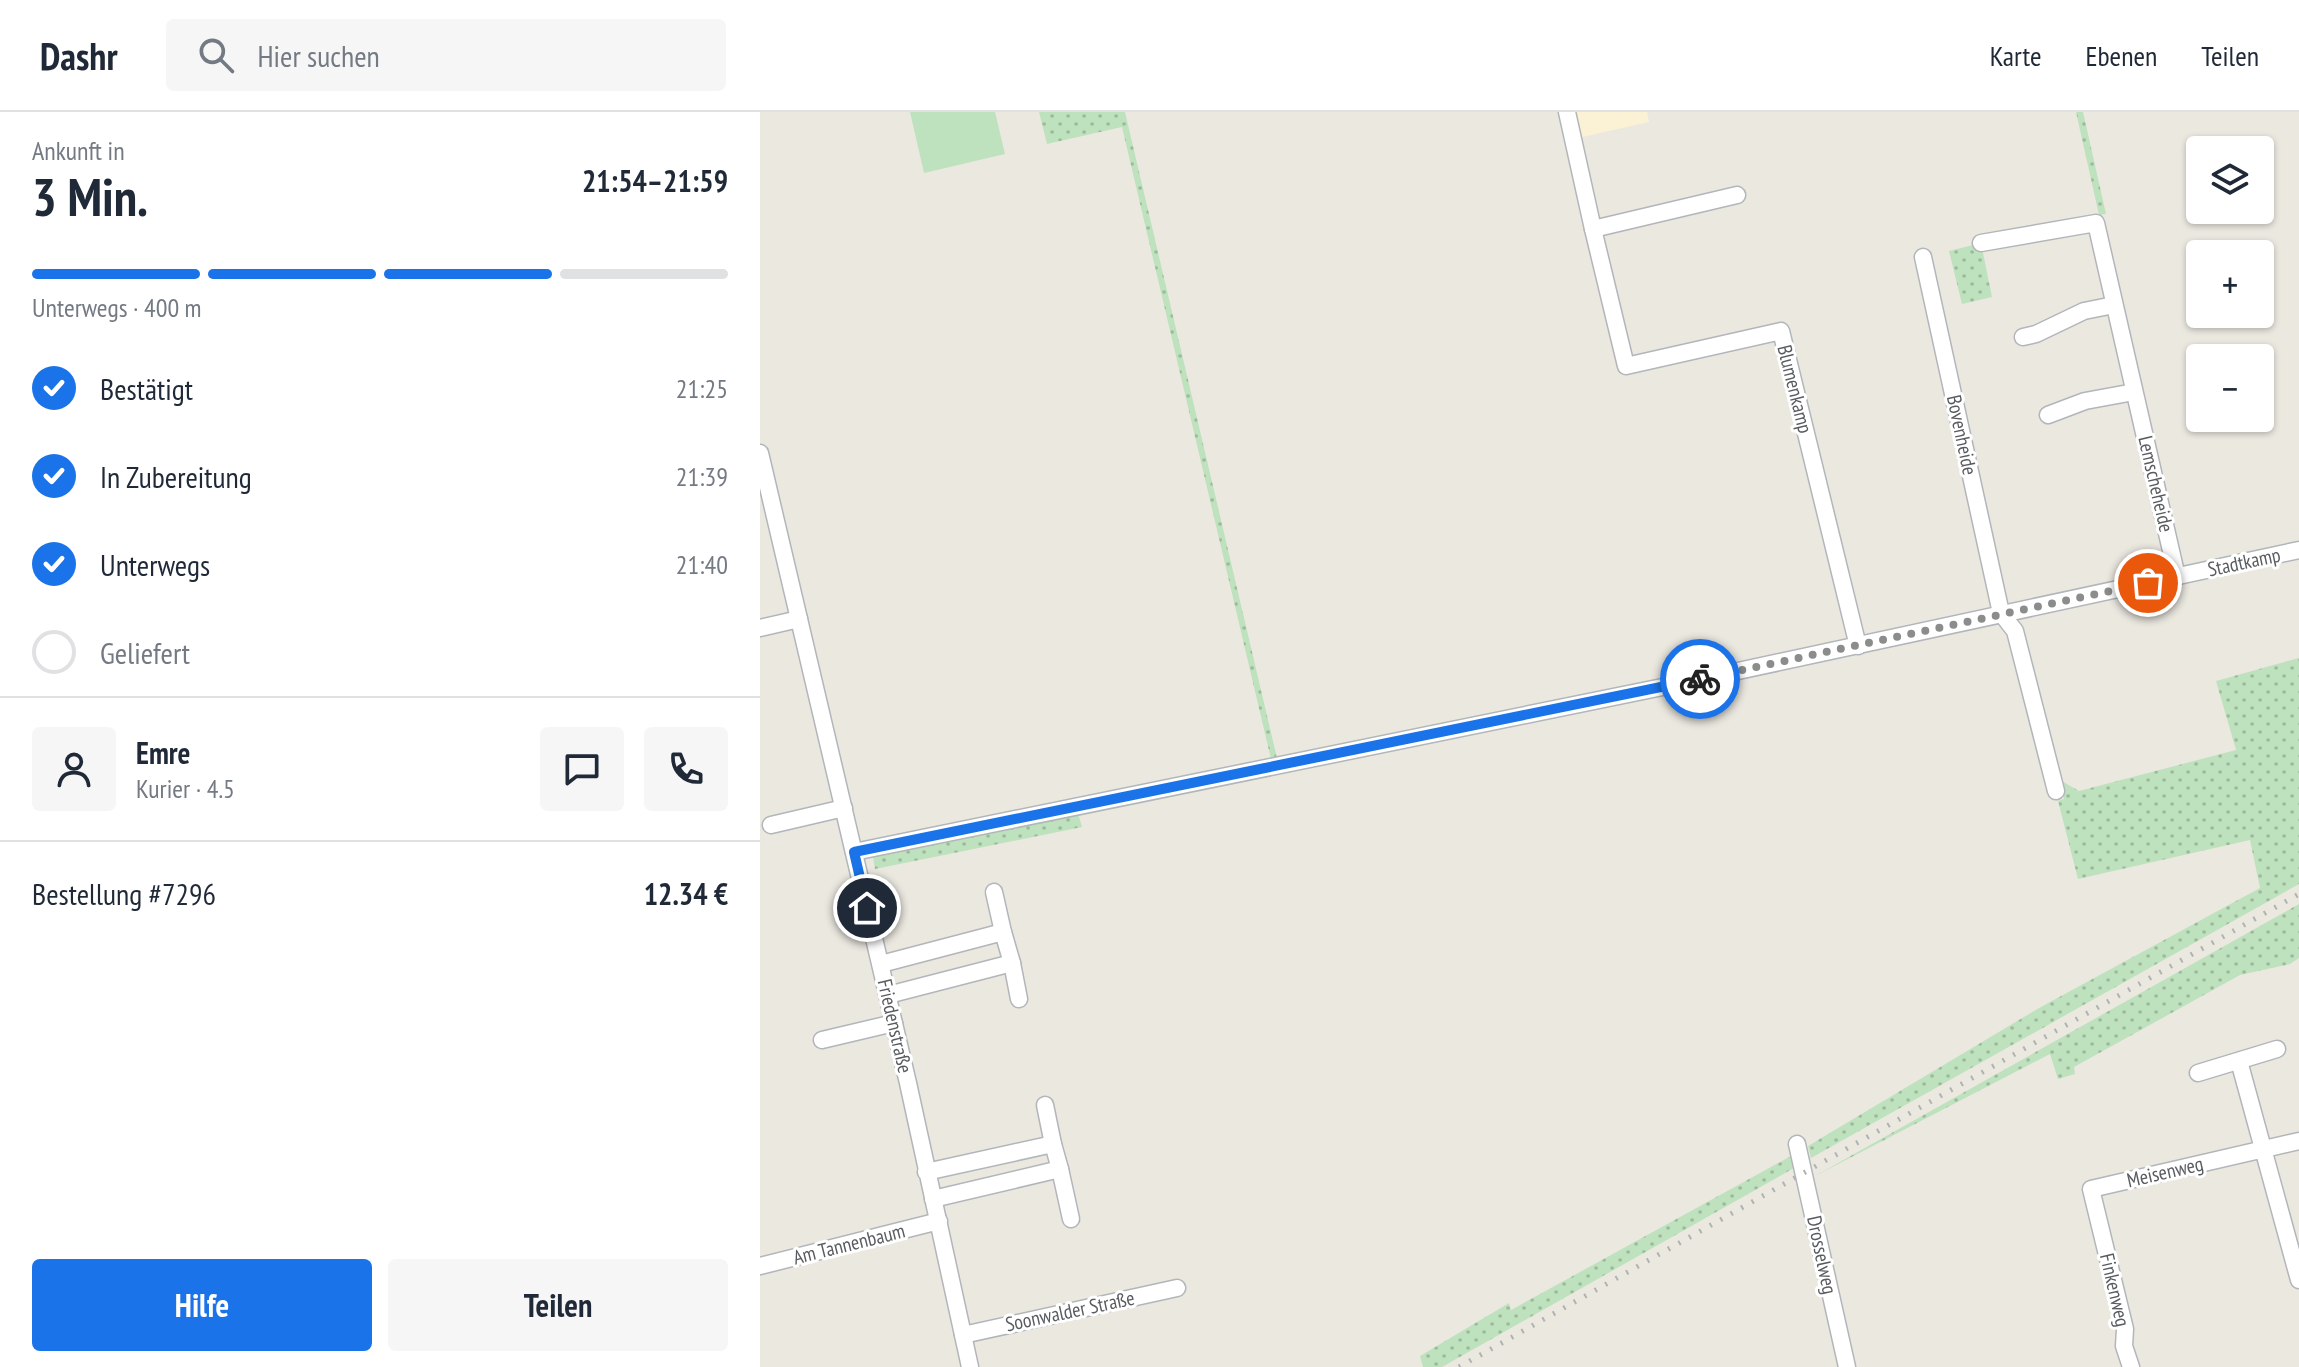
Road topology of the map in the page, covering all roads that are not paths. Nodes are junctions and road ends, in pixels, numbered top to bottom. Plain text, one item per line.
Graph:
1 (1567, 112) edge
2 (1737, 195) dead end
3 (1593, 229) junction
4 (1981, 243) dead end
5 (1923, 257) dead end
6 (2114, 305) junction
7 (2023, 337) dead end
8 (2134, 392) junction
9 (2048, 415) dead end
10 (760, 453) edge
11 (767, 512) edge
12 (2299, 550) edge
13 (2177, 577) junction
14 (2001, 613) junction
15 (799, 619) junction
16 (760, 628) edge
17 (1858, 646) junction
18 (2056, 791) dead end
19 (844, 808) junction
20 (771, 825) dead end
21 (854, 852) junction
22 (994, 892) dead end
23 (1003, 932) junction
24 (1012, 963) junction
25 (881, 964) junction
26 (888, 995) junction
27 (1019, 999) dead end
28 (894, 1023) junction
29 (822, 1040) dead end
30 (2277, 1049) dead end
31 (2239, 1061) junction
32 (2198, 1073) dead end
33 (1045, 1105) dead end
34 (2299, 1141) edge
35 (1053, 1144) junction
36 (1797, 1144) dead end
37 (2262, 1150) junction
38 (1060, 1169) junction
39 (926, 1172) junction
40 (933, 1199) junction
41 (2097, 1212) joint
42 (1071, 1219) dead end
43 (939, 1221) junction
44 (760, 1266) edge
45 (2299, 1280) edge
46 (1177, 1288) dead end
47 (963, 1335) junction
48 (970, 1367) edge
49 (1847, 1367) edge
50 (2131, 1367) edge

1 - 3 street, Blumenkamp
2 - 3 street
3 - 17 street, Blumenkamp
4 - 6 street, Lemscheheide
5 - 14 street, Bovenheide
6 - 7 street
6 - 8 street, Lemscheheide
8 - 9 street
8 - 13 street, Lemscheheide
10 - 11 street, Friedenstraße
11 - 15 street, Friedenstraße
12 - 13 street, Stadtkamp
13 - 14 street, Stadtkamp
14 - 17 street, Stadtkamp
14 - 18 street
15 - 16 street
15 - 19 street, Friedenstraße
17 - 21 street, Stadtkamp
19 - 20 street
19 - 21 street, Friedenstraße
21 - 25 street, Friedenstraße
22 - 23 street
23 - 24 street
23 - 25 street
24 - 26 street
24 - 27 street
25 - 26 street, Friedenstraße
26 - 28 street, Friedenstraße
28 - 29 street
28 - 39 street, Friedenstraße
30 - 31 street
31 - 32 street
31 - 37 street
33 - 35 street
34 - 37 street, Meisenweg
35 - 38 street
35 - 39 street
36 - 49 street, Drosselweg
37 - 41 street, Meisenweg
37 - 45 street
38 - 40 street
38 - 42 street
39 - 40 street, Friedenstraße
40 - 43 street, Friedenstraße
41 - 50 street, Finkenweg
43 - 44 street, Am Tannenbaum
43 - 47 street, Friedenstraße
46 - 47 street, Soonwalder Straße
47 - 48 street, Friedenstraße

